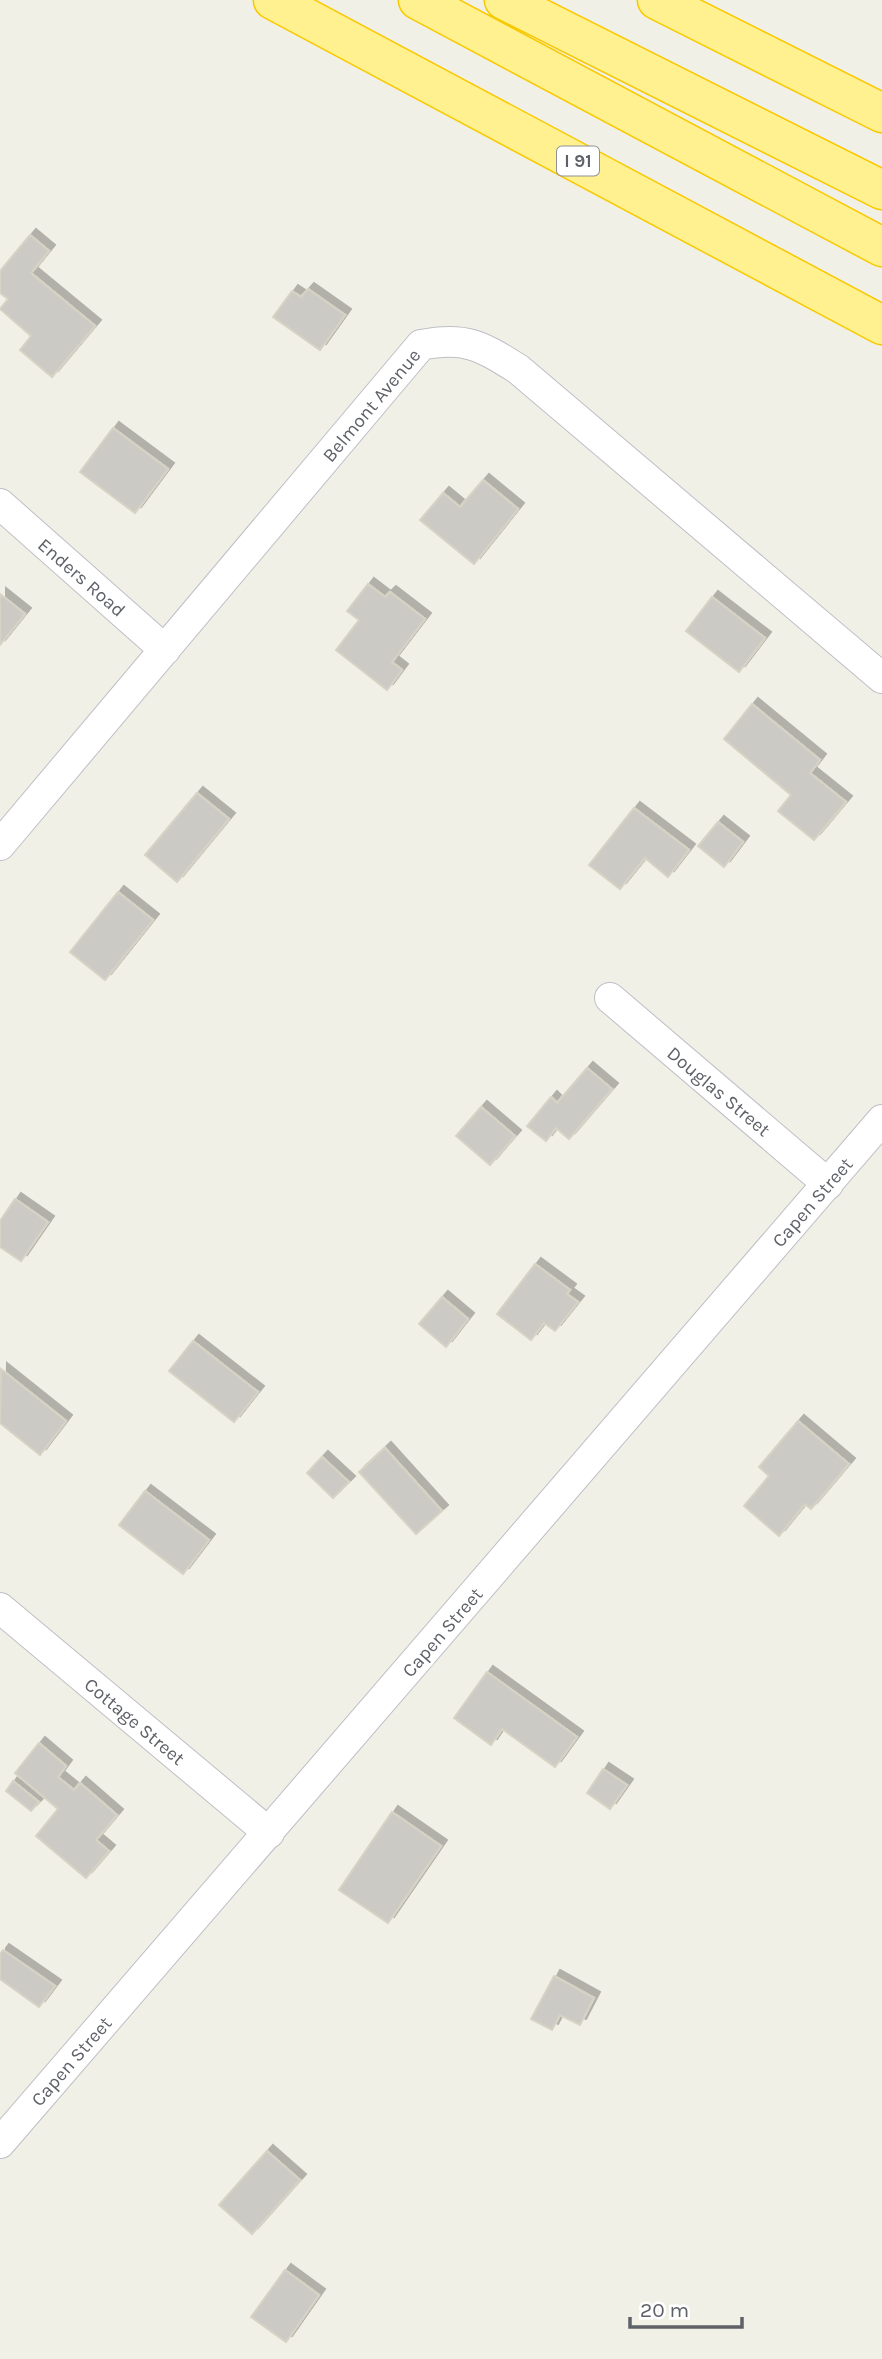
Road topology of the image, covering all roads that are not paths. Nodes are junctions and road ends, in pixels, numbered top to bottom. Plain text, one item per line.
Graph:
1 (273, 0) edge
2 (418, 0) edge
3 (504, 0) edge
4 (657, 0) edge
5 (882, 113) edge
6 (882, 190) edge
7 (882, 247) edge
8 (882, 325) edge
9 (0, 504) edge
10 (165, 650) junction
11 (882, 678) edge
12 (0, 845) edge
13 (610, 998) dead end
14 (882, 1120) edge
15 (828, 1184) junction
16 (0, 1608) edge
17 (269, 1833) junction
18 (0, 2143) edge

1 - 8 highway, I 91
2 - 7 highway
3 - 6 highway
4 - 5 highway
9 - 10 street, Enders Road
10 - 11 street, Belmont Avenue
10 - 12 street, Belmont Avenue
13 - 15 street, Douglas Street
14 - 15 street, Capen Street
15 - 17 street, Capen Street
16 - 17 street, Cottage Street
17 - 18 street, Capen Street

